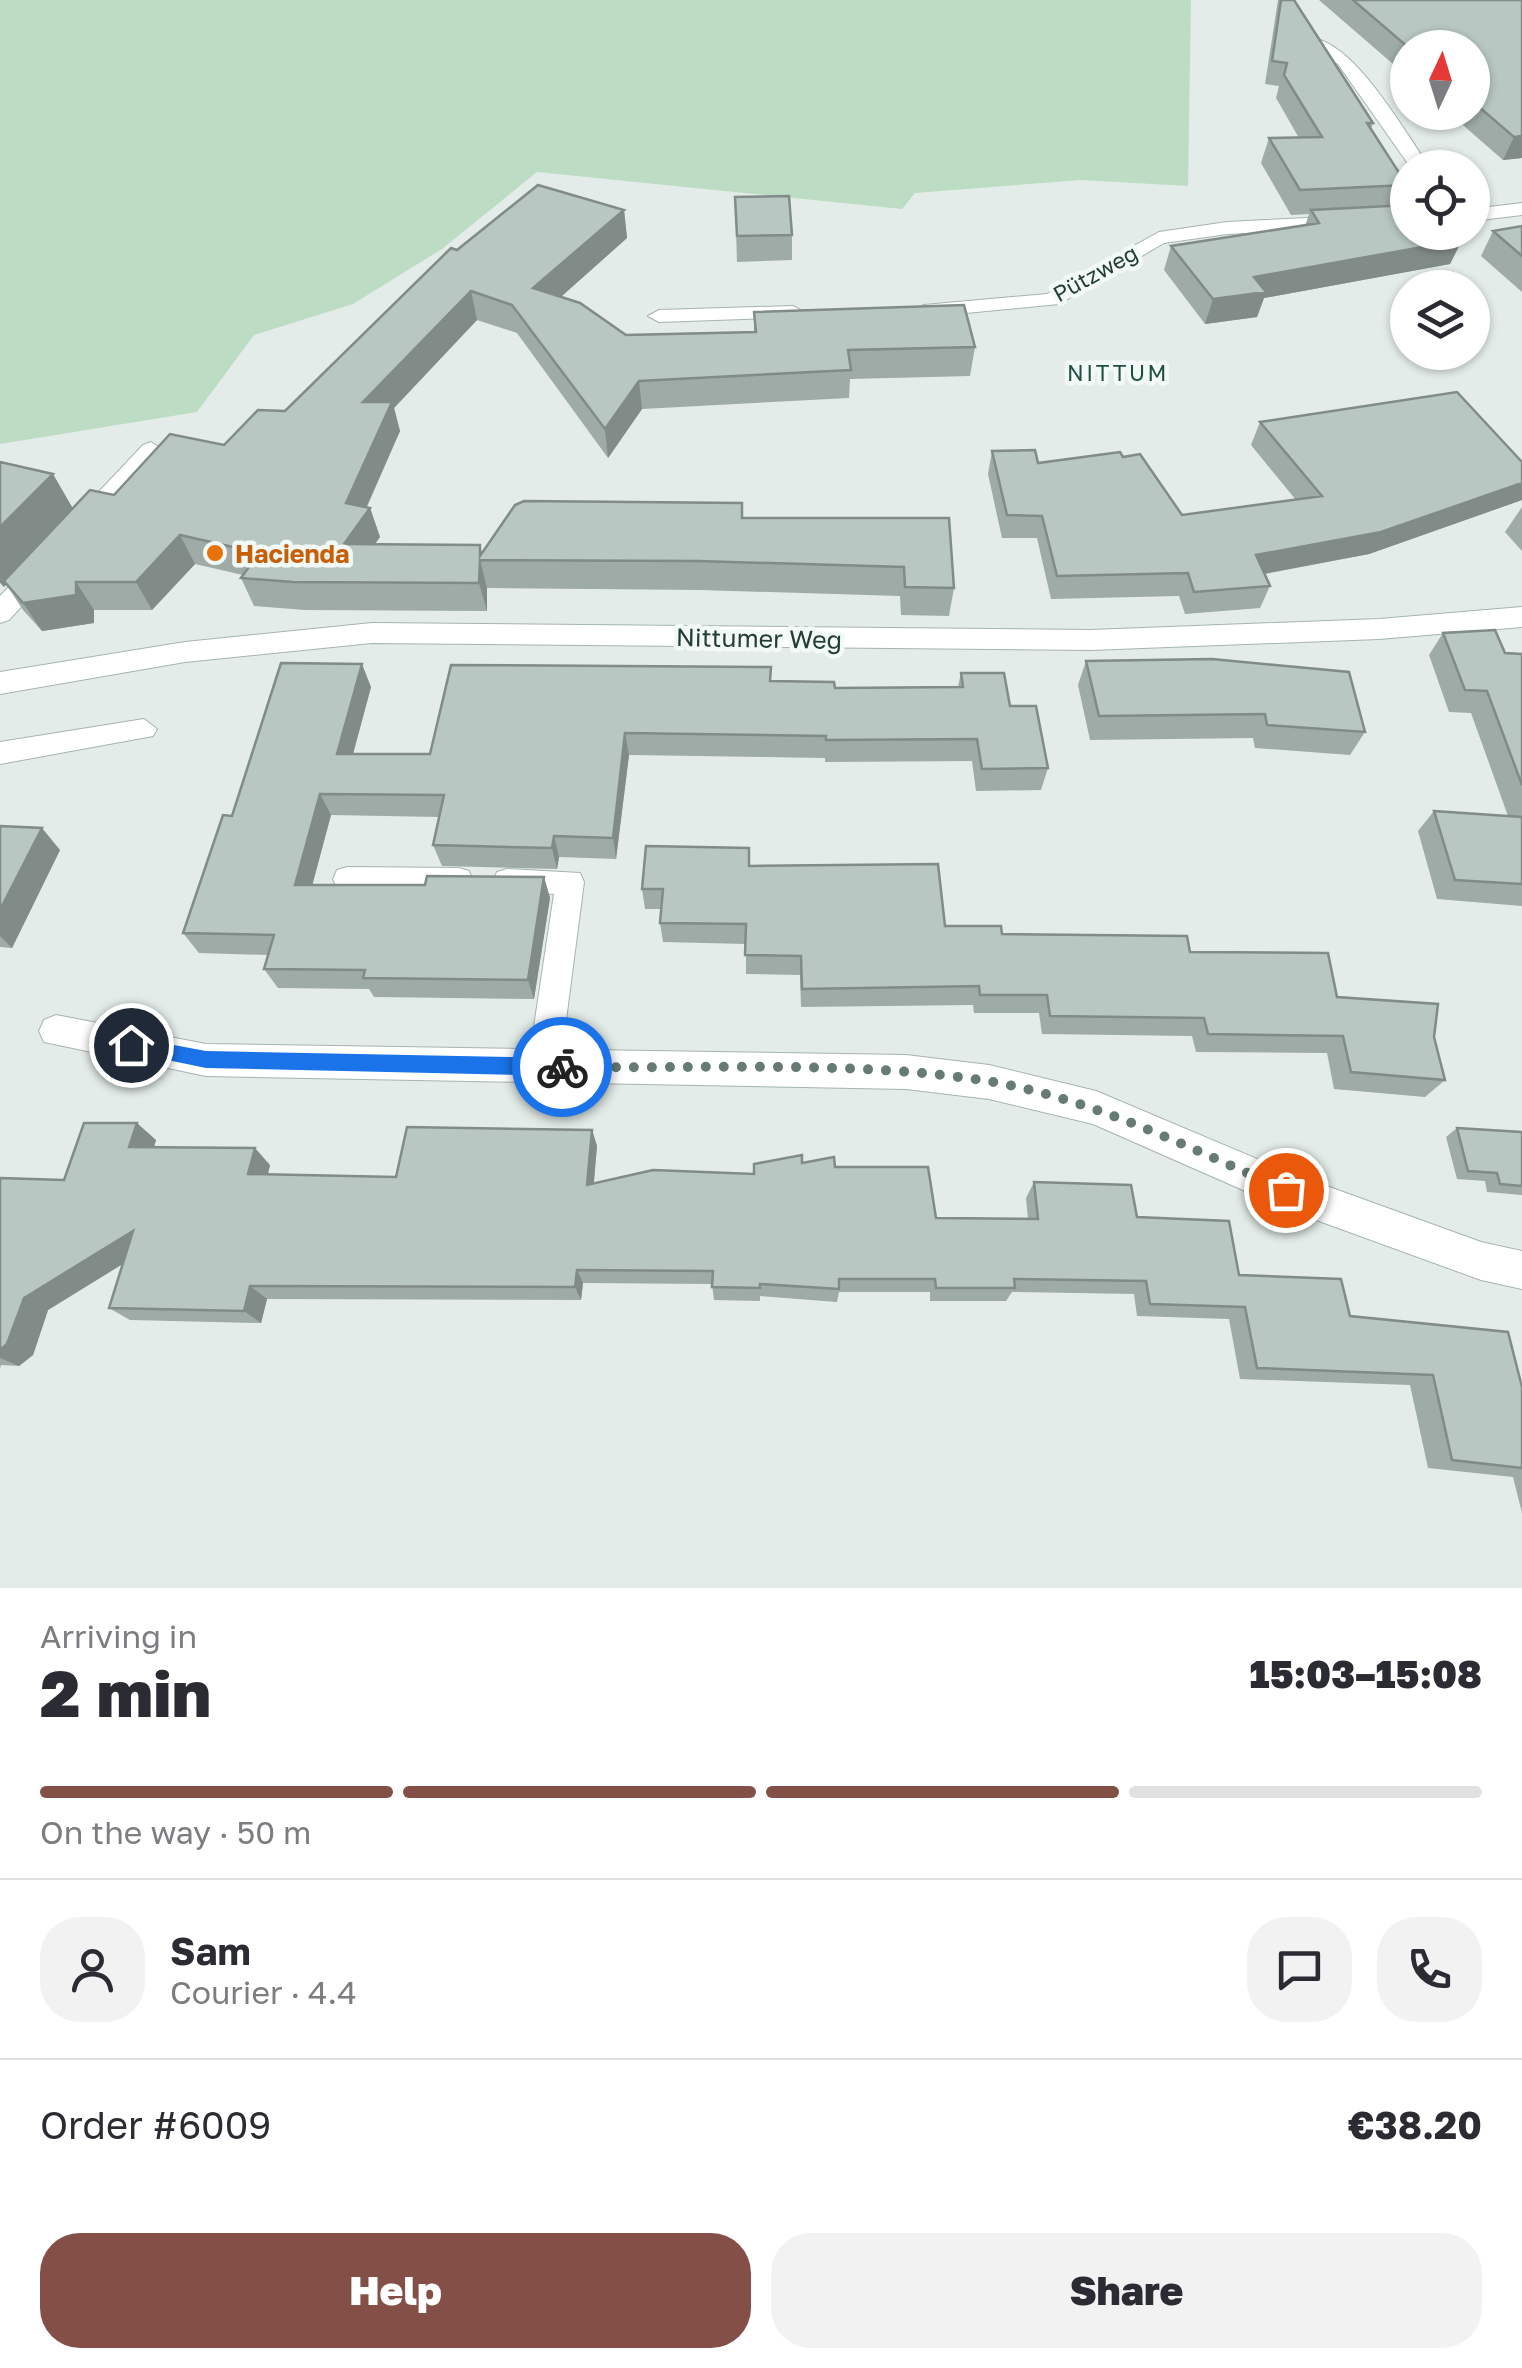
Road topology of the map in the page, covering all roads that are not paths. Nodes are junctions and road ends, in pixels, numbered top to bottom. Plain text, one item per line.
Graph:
1 (1311, 42) edge
2 (1408, 150) edge
3 (1522, 209) edge
4 (1490, 213) edge
5 (1390, 221) edge
6 (900, 311) edge
7 (810, 312) edge
8 (659, 316) dead end
9 (151, 450) edge
10 (0, 613) edge
11 (1522, 617) edge
12 (0, 683) edge
13 (144, 729) dead end
14 (0, 753) edge
15 (347, 878) dead end
16 (56, 1031) dead end
17 (544, 1066) junction
18 (1522, 1270) edge

1 - 2 street
3 - 4 street
5 - 6 street, Pützweg
7 - 8 street
9 - 10 street
11 - 12 street, Nittumer Weg
13 - 14 lane
15 - 17 lane
16 - 17 street
17 - 18 street

